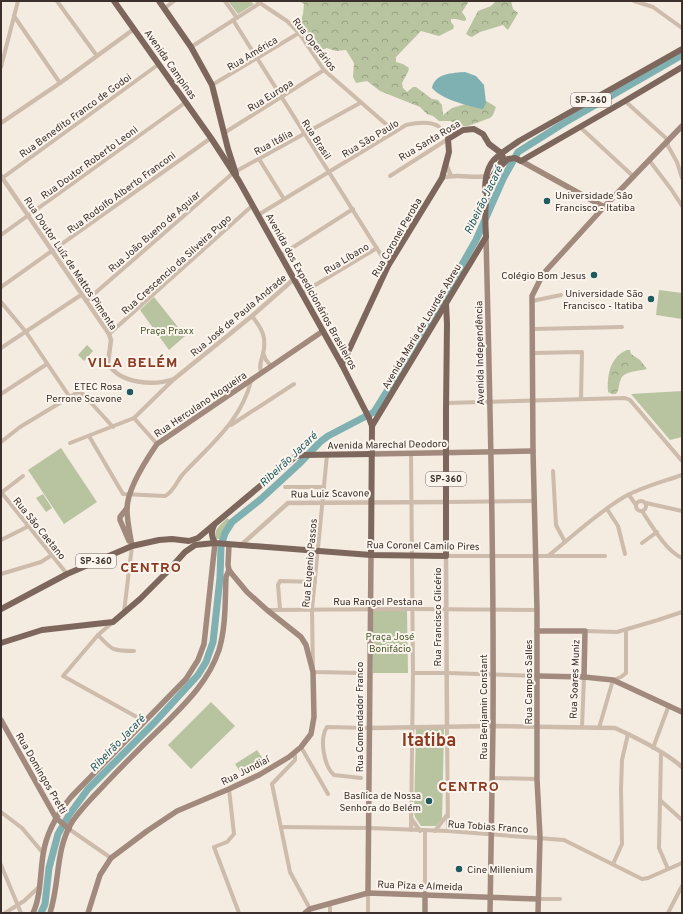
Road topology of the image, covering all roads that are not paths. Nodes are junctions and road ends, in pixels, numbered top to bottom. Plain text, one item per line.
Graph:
1 (18, 1) edge
2 (57, 1) edge
3 (114, 1) edge
4 (159, 1) edge
5 (174, 1) edge
6 (225, 1) edge
7 (634, 1) edge
8 (258, 2) edge
9 (165, 8) junction
10 (14, 16) junction
11 (235, 19) junction
12 (682, 28) edge
13 (134, 29) junction
14 (299, 33) junction
15 (191, 47) junction
16 (682, 49) edge
17 (97, 56) junction
18 (258, 59) junction
19 (159, 64) junction
20 (1, 67) edge
21 (682, 67) edge
22 (324, 70) junction
23 (60, 83) junction
24 (212, 85) junction
25 (282, 98) junction
26 (186, 102) junction
27 (625, 102) junction
28 (360, 103) junction
29 (1, 123) edge
30 (682, 126) edge
31 (580, 127) junction
32 (395, 132) junction
33 (224, 133) junction
34 (304, 134) junction
35 (211, 138) junction
36 (448, 139) junction
37 (668, 140) junction
38 (498, 151) junction
39 (230, 153) junction
40 (221, 154) junction
41 (259, 159) junction
42 (520, 160) junction
43 (649, 160) junction
44 (446, 164) junction
45 (329, 172) junction
46 (235, 173) junction
47 (495, 175) junction
48 (390, 176) dead end
49 (451, 176) junction
50 (634, 176) junction
51 (486, 177) junction
52 (1, 178) edge
53 (442, 178) junction
54 (682, 178) edge
55 (284, 199) junction
56 (486, 204) junction
57 (253, 205) junction
58 (682, 206) edge
59 (604, 207) junction
60 (353, 209) junction
61 (258, 215) junction
62 (27, 216) junction
63 (1, 236) edge
64 (486, 237) junction
65 (377, 248) junction
66 (52, 252) junction
67 (281, 255) junction
68 (388, 266) junction
69 (294, 279) junction
70 (1, 287) edge
71 (302, 293) junction
72 (81, 294) junction
73 (560, 295) dead end
74 (532, 300) junction
75 (86, 301) junction
76 (1, 302) edge
77 (446, 303) junction
78 (252, 316) junction
79 (434, 324) junction
80 (447, 324) junction
81 (622, 327) dead end
82 (533, 329) junction
83 (323, 331) junction
84 (26, 332) junction
85 (109, 334) junction
86 (1, 348) edge
87 (533, 353) junction
88 (263, 354) junction
89 (47, 364) junction
90 (342, 365) junction
91 (271, 366) junction
92 (261, 372) junction
93 (174, 380) junction
94 (251, 381) junction
95 (294, 384) dead end
96 (1, 394) edge
97 (69, 396) junction
98 (534, 399) junction
99 (581, 399) junction
100 (490, 401) junction
101 (446, 402) junction
102 (134, 418) junction
103 (229, 426) junction
104 (372, 426) junction
105 (113, 427) junction
106 (89, 436) junction
107 (1, 442) edge
108 (70, 443) dead end
109 (157, 444) junction
110 (533, 451) junction
111 (491, 452) junction
112 (411, 453) junction
113 (446, 453) junction
114 (372, 454) junction
115 (327, 455) junction
116 (682, 461) edge
117 (553, 471) dead end
118 (682, 475) edge
119 (23, 476) dead end
120 (285, 487) dead end
121 (324, 487) junction
122 (1, 492) edge
123 (634, 492) junction
124 (130, 495) junction
125 (629, 495) junction
126 (492, 501) junction
127 (534, 501) junction
128 (411, 502) junction
129 (446, 502) junction
130 (323, 503) junction
131 (372, 503) junction
132 (638, 503) junction
133 (646, 504) junction
134 (127, 508) junction
135 (607, 509) junction
136 (642, 511) junction
137 (682, 511) edge
138 (123, 514) junction
139 (128, 518) junction
140 (214, 525) junction
141 (29, 526) junction
142 (657, 532) junction
143 (1, 540) edge
144 (184, 540) junction
145 (565, 542) junction
146 (216, 543) junction
147 (642, 543) dead end
148 (228, 545) junction
149 (132, 546) junction
150 (240, 546) junction
151 (318, 551) junction
152 (185, 552) junction
153 (625, 554) dead end
154 (52, 555) junction
155 (371, 555) junction
156 (412, 556) junction
157 (446, 556) junction
158 (492, 556) junction
159 (536, 556) junction
160 (548, 556) junction
161 (605, 556) dead end
162 (682, 558) edge
163 (229, 570) junction
164 (1, 574) edge
165 (67, 574) junction
166 (315, 582) junction
167 (412, 608) junction
168 (1, 609) edge
169 (312, 609) junction
170 (371, 609) junction
171 (266, 610) junction
172 (280, 610) junction
173 (447, 610) junction
174 (492, 610) junction
175 (537, 610) junction
176 (124, 612) junction
177 (682, 612) edge
178 (113, 622) junction
179 (626, 630) junction
180 (537, 631) junction
181 (585, 631) junction
182 (98, 635) junction
183 (1, 643) edge
184 (134, 651) dead end
185 (313, 672) junction
186 (363, 673) dead end
187 (413, 673) junction
188 (447, 673) junction
189 (492, 674) junction
190 (538, 676) junction
191 (584, 677) junction
192 (613, 680) junction
193 (669, 706) junction
194 (682, 712) edge
195 (1, 720) edge
196 (144, 721) junction
197 (493, 726) junction
198 (413, 727) junction
199 (447, 727) junction
200 (538, 727) junction
201 (582, 727) junction
202 (369, 728) junction
203 (599, 728) junction
204 (628, 734) junction
205 (301, 747) junction
206 (653, 748) junction
207 (295, 752) junction
208 (661, 753) junction
209 (682, 767) edge
210 (361, 778) dead end
211 (492, 778) junction
212 (538, 779) junction
213 (229, 789) junction
214 (328, 794) dead end
215 (660, 801) junction
216 (1, 812) edge
217 (448, 814) junction
218 (411, 817) junction
219 (57, 818) junction
220 (682, 820) edge
221 (281, 827) junction
222 (68, 828) junction
223 (368, 828) junction
224 (411, 830) junction
225 (420, 830) junction
226 (425, 831) junction
227 (436, 831) junction
228 (448, 831) junction
229 (491, 835) junction
230 (540, 837) junction
231 (43, 853) junction
232 (111, 858) junction
233 (682, 863) edge
234 (613, 864) junction
235 (1, 865) edge
236 (668, 868) junction
237 (682, 886) edge
238 (39, 887) junction
239 (368, 892) junction
240 (425, 894) junction
241 (490, 897) junction
242 (538, 899) junction
243 (560, 899) dead end
244 (330, 904) junction
245 (18, 905) junction
246 (308, 911) edge
247 (5, 913) edge
248 (21, 913) edge
249 (33, 913) edge
250 (50, 913) edge
251 (88, 913) edge
252 (240, 913) edge
253 (330, 913) edge
254 (368, 913) edge
255 (425, 913) edge
256 (490, 913) edge
257 (538, 913) edge
258 (668, 913) edge

1 - 10 street
2 - 17 street
3 - 13 main road, Avenida Campinas
4 - 9 main road
5 - 9 street
6 - 11 street, Rua Brasil
7 - 12 street
8 - 11 street
8 - 14 street, Rua Operários
9 - 15 main road
10 - 20 street
10 - 23 street
11 - 15 street
11 - 18 street, Rua Brasil
13 - 17 street
13 - 19 main road, Avenida Campinas
14 - 18 street, Rua América
14 - 22 street, Rua Operários
15 - 24 main road
16 - 38 main road, SP-360
17 - 23 street
18 - 24 street, Rua América
18 - 25 street, Rua Brasil
19 - 26 main road, Avenida Campinas
19 - 52 street, Rua Benedito Franco de Godoi
21 - 27 main road, SP-360
22 - 25 street, Rua Europa
22 - 28 street, Rua Operários
23 - 29 street
24 - 33 main road
25 - 33 street, Rua Europa
25 - 34 street, Rua Brasil
26 - 35 main road, Avenida Campinas
26 - 62 street, Rua Doutor Roberto Leoni
27 - 31 main road, SP-360
27 - 37 street
28 - 32 street, Rua Operários
28 - 34 street, Rua Itália
30 - 37 main road
31 - 42 main road, SP-360
31 - 50 street
32 - 36 street, Rua São Paulo
32 - 45 street, Rua São Paulo
33 - 39 main road
34 - 41 street, Rua Itália
34 - 45 street, Rua Brasil
35 - 39 main road, Avenida Campinas
35 - 40 main road, Avenida Campinas
35 - 66 street, Rua Rodolfo Alberto Franconi
36 - 38 main road, Rua Santa Rosa
36 - 44 main road, Rua Coronel Peroba
36 - 48 street, Rua Santa Rosa
37 - 43 main road
37 - 54 street
38 - 47 main road, Avenida Independência
38 - 51 main road, Avenida Independência
39 - 40 main road
39 - 46 main road
40 - 46 main road, Avenida Campinas
41 - 46 street, Rua Itália
41 - 55 street
42 - 47 main road, Avenida Independência
42 - 59 main road
43 - 50 main road
43 - 58 street
44 - 49 street
44 - 53 main road, Rua Coronel Peroba
45 - 55 street, Rua São Paulo
45 - 60 street, Rua Brasil
46 - 57 main road, Avenida dos Expedicionários Brasileiros
46 - 75 street, Rua João Bueno de Aguiar
47 - 51 street
47 - 56 main road, Avenida Independência
49 - 51 street
49 - 53 street
50 - 59 main road
51 - 56 main road, Avenida Independência
52 - 62 street, Rua Doutor Luíz de Mattos Pimenta
53 - 68 main road, Rua Coronel Peroba
55 - 61 street, Rua São Paulo
56 - 64 main road, Avenida Independência
57 - 61 main road, Avenida dos Expedicionários Brasileiros
57 - 85 street, Rua Crescencio da Silveira Pupo
59 - 74 main road
60 - 65 street, Rua Brasil
60 - 67 street
61 - 67 main road, Avenida dos Expedicionários Brasileiros
62 - 63 street, Rua Doutor Roberto Leoni
62 - 66 street, Rua Doutor Luíz de Mattos Pimenta
64 - 77 main road, Avenida Maria de Lourdes Abreu
64 - 100 main road, Avenida Independência
65 - 68 street, Rua Brasil
65 - 71 street, Rua Líbano
66 - 70 street, Rua Rodolfo Alberto Franconi
66 - 72 street, Rua Doutor Luíz de Mattos Pimenta
67 - 69 main road, Avenida dos Expedicionários Brasileiros
68 - 90 main road, Rua Coronel Peroba
69 - 71 main road, Avenida dos Expedicionários Brasileiros
69 - 78 street, Rua José de Paula Andrade
71 - 83 main road, Avenida dos Expedicionários Brasileiros
72 - 75 street, Rua Doutor Luíz de Mattos Pimenta
72 - 84 street
73 - 74 street
74 - 82 main road, Rua Campos Salles
75 - 85 street, Rua Doutor Luíz de Mattos Pimenta
76 - 84 street
77 - 79 main road, Avenida Maria de Lourdes Abreu
77 - 80 main road, SP-360
78 - 88 street
78 - 93 street, Rua José de Paula Andrade
79 - 80 main road
79 - 104 main road, Avenida Maria de Lourdes Abreu
80 - 101 main road, SP-360
81 - 82 street
82 - 87 main road, Rua Campos Salles
83 - 90 main road, Avenida dos Expedicionários Brasileiros
83 - 91 main road, Rua Herculano Nogueira
84 - 86 street
84 - 89 street
85 - 93 street, Rua Doutor Luíz de Mattos Pimenta
87 - 98 main road, Rua Campos Salles
87 - 99 street
88 - 91 street
88 - 92 street
89 - 96 street
89 - 97 street
90 - 104 main road, Avenida dos Expedicionários Brasileiros
91 - 92 main road, Rua Herculano Nogueira
92 - 94 main road, Rua Herculano Nogueira
93 - 102 street
94 - 103 street
94 - 109 main road, Rua Herculano Nogueira
95 - 103 street
97 - 105 street
97 - 107 street
98 - 99 street
98 - 100 street
98 - 110 main road, Rua Campos Salles
99 - 116 street
100 - 101 street
100 - 111 main road, Avenida Independência
101 - 113 main road, Rua Francisco Glicério / SP-360
102 - 105 street
102 - 109 street
103 - 124 street
104 - 114 main road, Rua Comendador Franco
105 - 106 street
106 - 108 street
106 - 124 street
109 - 124 main road, Rua Herculano Nogueira
110 - 111 main road, Avenida Marechal Deodoro
110 - 127 main road, Rua Campos Salles
111 - 113 main road, Avenida Marechal Deodoro
111 - 126 main road, Avenida Independência
112 - 113 main road, Avenida Marechal Deodoro
112 - 114 main road, Avenida Marechal Deodoro
112 - 128 street
113 - 129 main road, Rua Francisco Glicério / SP-360
114 - 115 main road, Avenida Marechal Deodoro / SP-360
114 - 131 main road, Rua Comendador Franco
115 - 121 street, Rua Eugenio Passos
115 - 140 main road, Avenida Marechal Deodoro / SP-360
117 - 145 street
118 - 123 street
119 - 122 street
120 - 121 street
121 - 130 street, Rua Eugenio Passos
122 - 141 street, Rua São Caetano
123 - 125 street
123 - 132 street
124 - 134 main road, Rua Herculano Nogueira
125 - 132 street
125 - 135 street
126 - 127 street
126 - 129 street
126 - 158 main road, Rua Benjamin Constant
127 - 159 main road, Rua Campos Salles
128 - 129 street, Rua Luiz Scavone
128 - 131 street, Rua Luiz Scavone
128 - 156 street
129 - 157 main road, Rua Francisco Glicério / SP-360
130 - 131 street, Rua Luiz Scavone
130 - 150 street, Rua Luiz Scavone
130 - 151 street, Rua Eugenio Passos
131 - 155 main road, Rua Comendador Franco
132 - 133 street
132 - 136 street
133 - 136 street
133 - 137 street
134 - 138 main road
134 - 139 main road, Rua Herculano Nogueira
135 - 145 street
135 - 153 street
136 - 142 street
138 - 139 main road
138 - 149 main road
139 - 149 main road, Rua Herculano Nogueira
140 - 144 main road, Avenida Marechal Deodoro / SP-360
140 - 146 main road
141 - 143 street
141 - 154 street, Rua São Caetano
142 - 147 street
142 - 162 street
144 - 149 main road, SP-360
144 - 152 main road
145 - 160 street
146 - 148 main road
146 - 152 main road
146 - 196 main road
148 - 150 main road
148 - 163 main road
149 - 165 main road, SP-360
149 - 176 street
150 - 151 main road, Rua Coronel Camilo Pires
151 - 155 main road, Rua Coronel Camilo Pires
151 - 166 street, Rua Eugenio Passos
152 - 176 main road
154 - 164 street
154 - 165 street, Rua São Caetano
155 - 156 main road, Rua Coronel Camilo Pires
155 - 170 main road, Rua Comendador Franco
156 - 157 main road, Rua Coronel Camilo Pires
156 - 167 street
157 - 158 street, Rua Coronel Camilo Pires
157 - 173 street, Rua Francisco Glicério
158 - 159 street, Rua Coronel Camilo Pires
158 - 174 main road, Rua Benjamin Constant
159 - 160 street, Rua Coronel Camilo Pires
159 - 175 main road, Rua Campos Salles
160 - 161 street, Rua Coronel Camilo Pires
163 - 171 main road, Rua Jundiaí
163 - 222 main road
165 - 168 main road, SP-360
166 - 169 street, Rua Eugenio Passos
166 - 172 street
167 - 170 street, Rua Rangel Pestana
167 - 173 street, Rua Rangel Pestana
167 - 187 street
169 - 170 street, Rua Rangel Pestana
169 - 172 street, Rua Rangel Pestana
169 - 185 street, Rua Eugenio Passos
170 - 202 main road, Rua Comendador Franco
171 - 172 street, Rua Rangel Pestana
171 - 185 main road, Rua Jundiaí
173 - 174 street, Rua Rangel Pestana
173 - 188 street, Rua Francisco Glicério
174 - 175 street, Rua Rangel Pestana
174 - 189 main road, Rua Benjamin Constant
175 - 180 main road, Rua Campos Salles
176 - 178 main road
177 - 179 street
178 - 182 street
178 - 183 main road
179 - 181 street
179 - 192 street
180 - 181 main road
180 - 190 main road, Rua Campos Salles
181 - 191 main road, Rua Soares Muniz
182 - 184 street
182 - 196 street
185 - 186 street
185 - 205 main road, Rua Jundiaí
187 - 188 street
187 - 198 street
188 - 189 street
188 - 199 street, Rua Francisco Glicério
189 - 190 street
189 - 197 main road, Rua Benjamin Constant
190 - 191 main road
190 - 200 main road, Rua Campos Salles
191 - 192 main road
191 - 201 street, Rua Soares Muniz
192 - 193 main road
192 - 203 street
193 - 194 main road
193 - 206 street
195 - 219 main road, Rua Domingos Pretti
196 - 219 main road
197 - 199 street
197 - 200 street
197 - 211 main road, Rua Benjamin Constant
198 - 199 street
198 - 202 street
198 - 218 street
199 - 217 street, Rua Francisco Glicério
200 - 201 street
200 - 212 main road, Rua Campos Salles
201 - 203 street
202 - 210 street
202 - 223 main road, Rua Comendador Franco
203 - 204 street
204 - 206 street
204 - 234 street
205 - 207 main road, Rua Jundiaí
205 - 214 street
206 - 208 street
207 - 213 main road, Rua Jundiaí
207 - 221 street
208 - 209 street
208 - 215 street
211 - 212 street
211 - 229 main road, Rua Benjamin Constant
212 - 230 main road, Rua Campos Salles
213 - 232 main road, Rua Jundiaí
213 - 252 street
215 - 220 street
215 - 236 street
216 - 231 street
217 - 227 street
217 - 228 street, Rua Francisco Glicério
218 - 224 street
218 - 225 street
219 - 222 main road, Rua Domingos Pretti
219 - 231 main road
221 - 223 street, Rua Tobias Franco
221 - 246 street
222 - 232 street, Rua Domingos Pretti
222 - 250 main road
223 - 224 street, Rua Tobias Franco
223 - 239 main road, Rua Comendador Franco
224 - 225 street, Rua Tobias Franco
225 - 226 street, Rua Tobias Franco
226 - 227 street, Rua Tobias Franco
226 - 240 street
227 - 228 street, Rua Tobias Franco
228 - 229 street, Rua Tobias Franco
229 - 230 street, Rua Tobias Franco
229 - 241 main road, Rua Benjamin Constant
230 - 234 street, Rua Tobias Franco
230 - 242 main road, Rua Campos Salles
231 - 238 main road
232 - 251 main road, Rua Jundiaí
233 - 236 street, Rua Tobias Franco
234 - 236 street, Rua Tobias Franco
235 - 245 street
237 - 258 street
238 - 245 street
238 - 249 main road
239 - 240 main road, Rua Piza e Almeida
239 - 244 main road, Rua Piza e Almeida
239 - 254 street, Rua Comendador Franco
240 - 241 main road, Rua Piza e Almeida
240 - 255 main road
241 - 242 main road, Rua Piza e Almeida
241 - 256 main road, Rua Benjamin Constant
242 - 243 street
242 - 257 main road, Rua Campos Salles
244 - 246 main road, Rua Piza e Almeida
244 - 253 street
245 - 247 street
245 - 248 street

